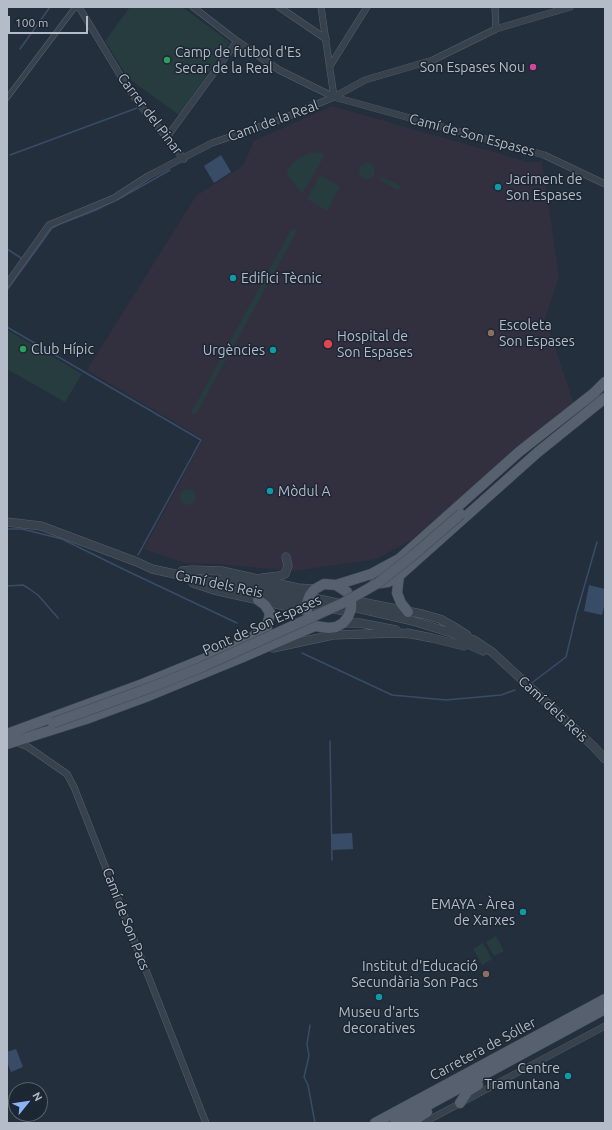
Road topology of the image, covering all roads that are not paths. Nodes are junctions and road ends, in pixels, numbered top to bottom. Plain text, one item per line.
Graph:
1 (78, 7) edge
2 (192, 7) edge
3 (278, 7) edge
4 (321, 7) edge
5 (367, 7) edge
6 (495, 7) edge
7 (570, 7) edge
8 (496, 29) junction
9 (326, 39) junction
10 (237, 41) junction
11 (330, 66) junction
12 (334, 97) junction
13 (7, 98) edge
14 (167, 137) junction
15 (184, 159) junction
16 (605, 184) edge
17 (7, 284) edge
18 (605, 382) edge
19 (605, 390) edge
20 (605, 398) edge
21 (605, 407) edge
22 (535, 450) junction
23 (519, 470) junction
24 (470, 496) junction
25 (7, 522) edge
26 (286, 558) dead end
27 (179, 573) junction
28 (399, 576) junction
29 (251, 578) junction
30 (336, 585) junction
31 (302, 599) dead end
32 (258, 600) junction
33 (311, 604) junction
34 (351, 606) junction
35 (408, 612) junction
36 (343, 623) junction
37 (319, 626) junction
38 (411, 634) junction
39 (474, 640) junction
40 (237, 646) junction
41 (258, 650) junction
42 (480, 650) junction
43 (499, 660) junction
44 (9, 740) edge
45 (605, 760) edge
46 (605, 999) edge
47 (605, 1009) edge
48 (605, 1013) edge
49 (605, 1017) edge
50 (605, 1026) edge
51 (553, 1038) junction
52 (532, 1049) junction
53 (462, 1087) junction
54 (460, 1103) junction
55 (206, 1123) edge
56 (375, 1123) edge
57 (395, 1123) edge
58 (413, 1123) edge
59 (423, 1123) edge

1 - 13 street
1 - 14 street, Carrer del Pinar
2 - 10 street, Camí de Son Espases
3 - 9 street
4 - 9 street
5 - 11 street
6 - 8 street
7 - 8 street, Camí de la Real
8 - 12 street, Camí de la Real
9 - 11 street
10 - 12 street, Camí de Son Espases
10 - 14 street
11 - 12 street
12 - 15 street, Camí de la Real
12 - 16 street, Camí de Son Espases
14 - 15 street, Carrer del Pinar
15 - 17 street, Camí de la Real
18 - 24 main road
19 - 22 main road
20 - 22 main road
21 - 23 main road
22 - 23 main road
22 - 24 main road
22 - 44 main road, Pont de Son Espases, bridge
23 - 28 main road
24 - 30 main road
25 - 27 street, Camí dels Reis
26 - 29 street
27 - 29 street
27 - 31 street, Camí dels Reis
27 - 32 street
28 - 34 main road
28 - 35 main road
29 - 33 street
30 - 33 main road
30 - 34 main road
32 - 33 street
32 - 40 main road
33 - 34 street, Camí dels Reis
33 - 37 main road
33 - 40 main road
34 - 35 street
34 - 36 main road, bridge
34 - 39 street, Camí dels Reis
34 - 42 street, Camí dels Reis
35 - 39 street
36 - 37 main road
36 - 38 street
37 - 41 main road
38 - 41 street
38 - 42 street
39 - 43 street, Camí dels Reis
40 - 44 main road
41 - 44 main road
42 - 43 street, Camí dels Reis
43 - 45 street, Camí dels Reis
44 - 55 street, Camí de Son Pacs
46 - 56 main road, Carretera de Sóller
47 - 51 main road, Carretera de Sóller
48 - 51 street
49 - 51 main road
50 - 54 street
51 - 52 main road, Carretera de Sóller
52 - 53 main road, Carretera de Sóller
52 - 54 main road
53 - 57 main road, Carretera de Sóller
53 - 58 main road
54 - 59 street

